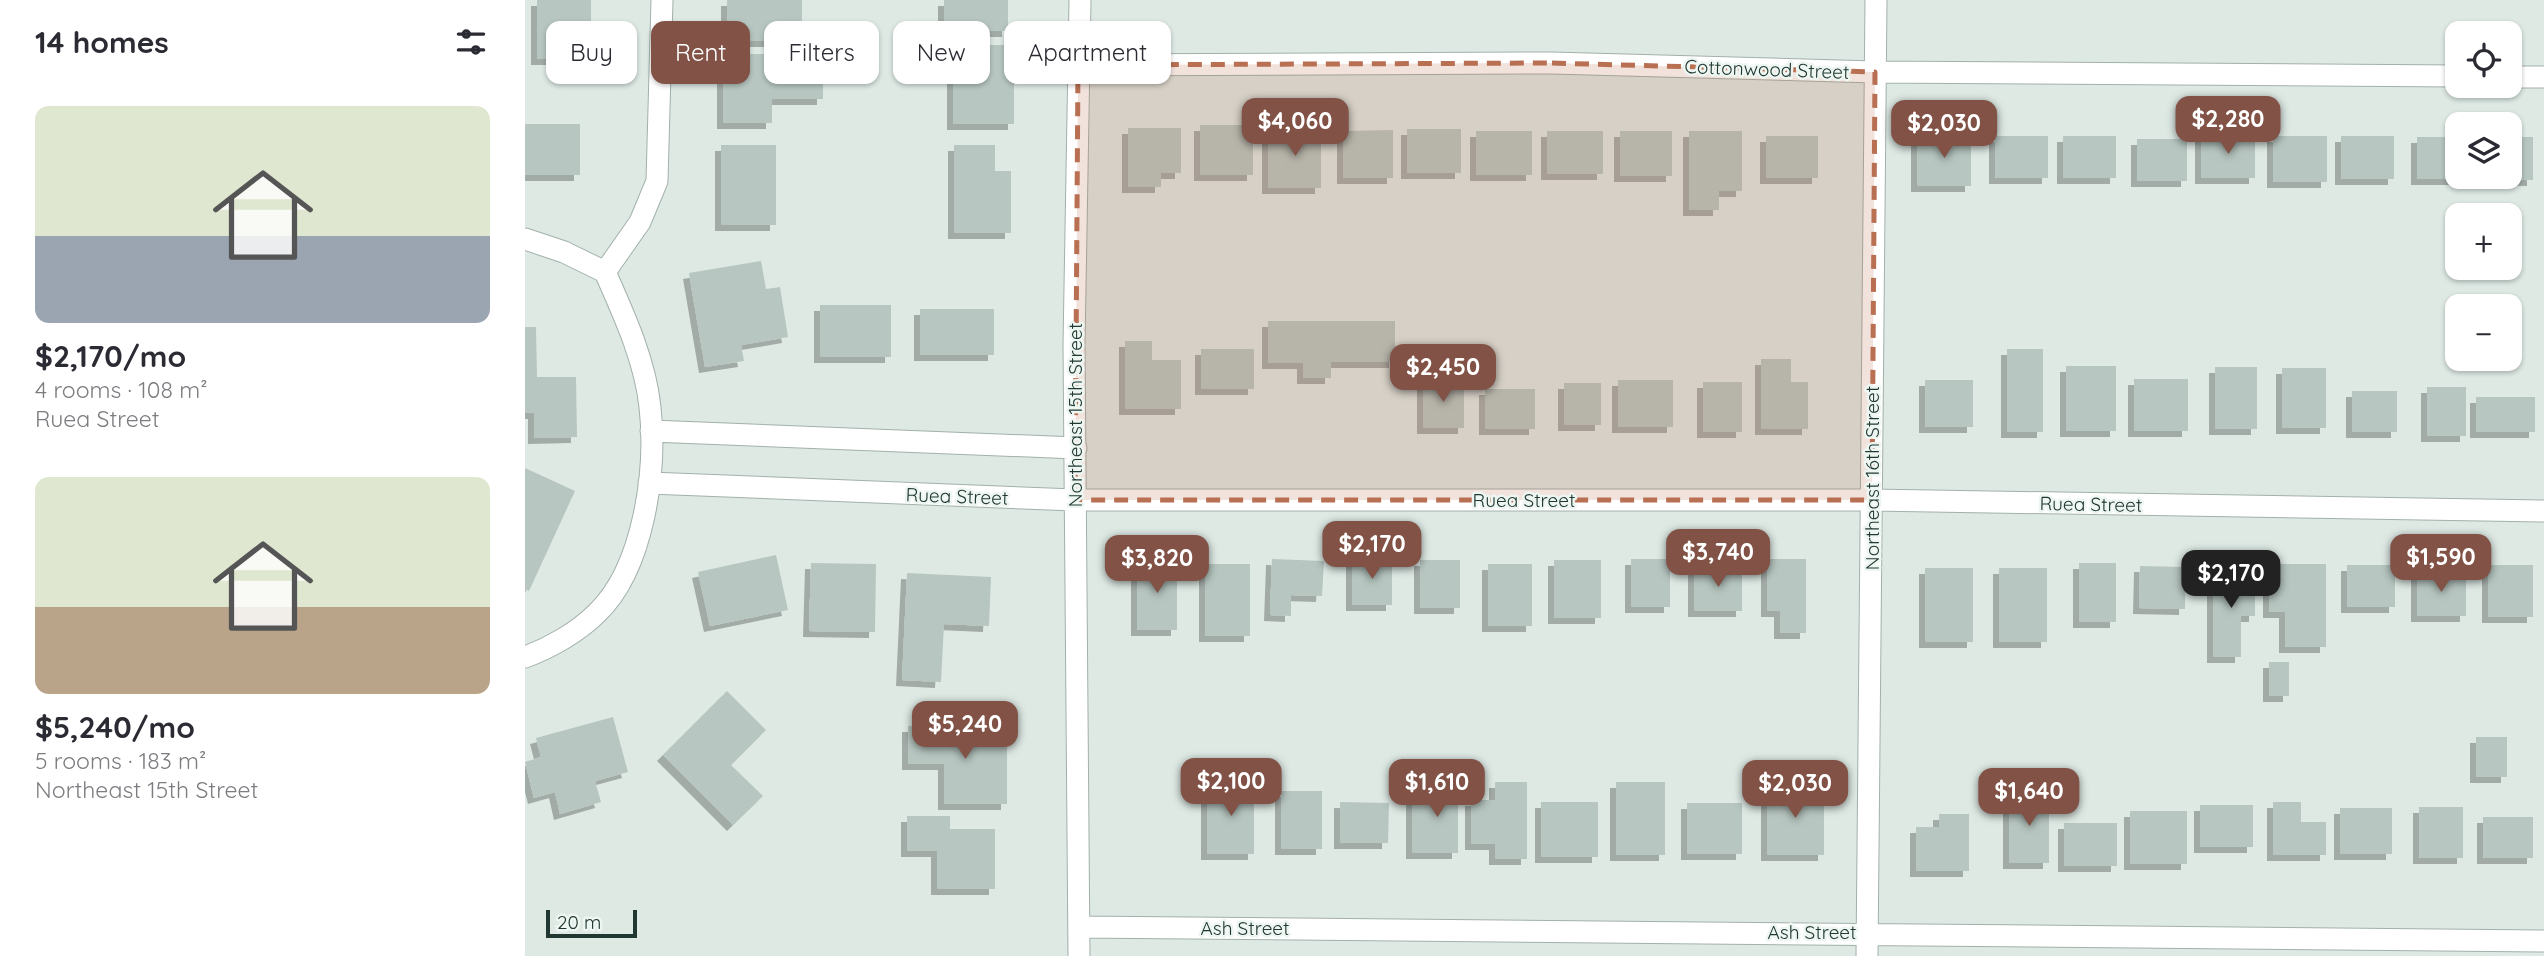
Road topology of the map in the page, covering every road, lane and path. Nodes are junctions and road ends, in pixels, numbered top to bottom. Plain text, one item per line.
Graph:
1 (662, 0) edge
2 (1080, 0) edge
3 (1876, 0) edge
4 (1079, 21) edge
5 (1171, 65) edge
6 (1875, 72) junction
7 (2445, 76) edge
8 (2522, 77) edge
9 (2544, 77) edge
10 (1078, 84) edge
11 (525, 239) edge
12 (605, 272) junction
13 (651, 431) junction
14 (1076, 448) junction
15 (649, 483) junction
16 (1075, 500) junction
17 (1872, 500) junction
18 (2544, 511) edge
19 (525, 657) edge
20 (1080, 927) junction
21 (1867, 932) junction
22 (2544, 941) edge
23 (1079, 956) edge
24 (1867, 956) edge

1 - 12 street
2 - 4 street, Northeast 15th Street
3 - 6 street, Northeast 16th Street
5 - 6 street, Cottonwood Street
6 - 7 street, Cottonwood Street
6 - 17 street, Northeast 16th Street
8 - 9 street
10 - 14 street, Northeast 15th Street
11 - 12 street
12 - 13 street
13 - 14 street
13 - 15 street
14 - 16 street, Northeast 15th Street
15 - 16 street, Ruea Street
15 - 19 street
16 - 17 street, Ruea Street
16 - 20 street, Northeast 15th Street
17 - 18 street, Ruea Street
17 - 21 street, Northeast 16th Street
20 - 21 street, Ash Street
20 - 23 street, Northeast 15th Street
21 - 22 street, Ash Street
21 - 24 street, Northeast 16th Street

